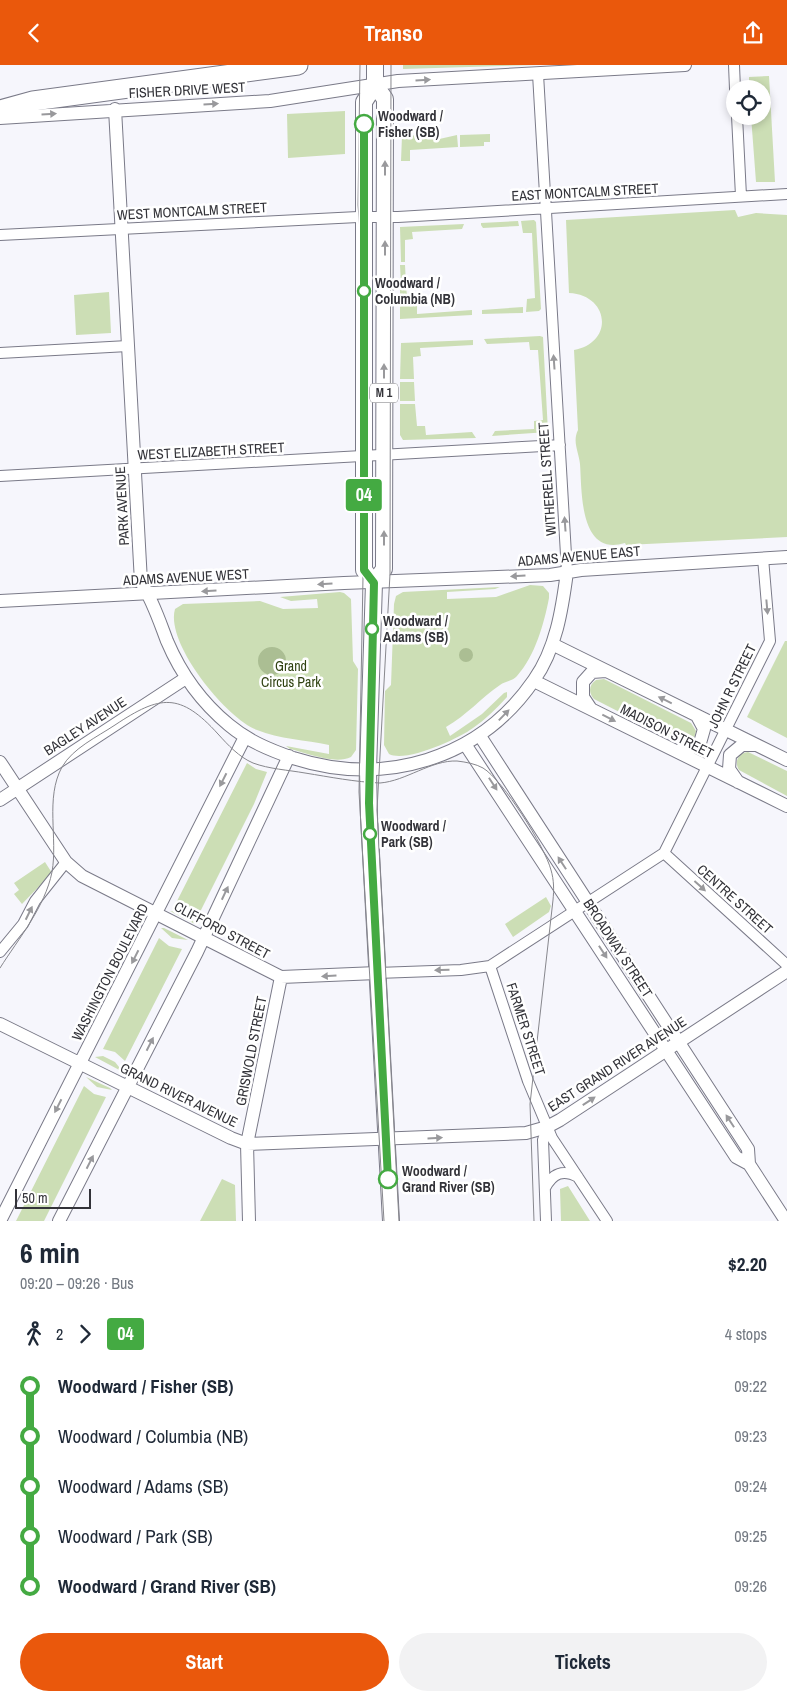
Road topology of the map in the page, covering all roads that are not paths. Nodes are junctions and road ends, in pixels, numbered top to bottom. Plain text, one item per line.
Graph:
1 (298, 65) edge
2 (375, 65) edge
3 (685, 65) edge
4 (734, 65) edge
5 (538, 74) junction
6 (735, 80) edge
7 (375, 85) junction
8 (0, 109) edge
9 (115, 109) junction
10 (0, 118) edge
11 (737, 125) edge
12 (787, 194) edge
13 (741, 197) junction
14 (546, 208) junction
15 (364, 217) junction
16 (385, 217) junction
17 (122, 228) junction
18 (0, 235) edge
19 (128, 346) junction
20 (0, 353) edge
21 (560, 445) junction
22 (364, 455) junction
23 (384, 455) junction
24 (136, 469) junction
25 (0, 476) edge
26 (787, 557) edge
27 (763, 558) junction
28 (567, 573) junction
29 (374, 583) junction
30 (149, 594) junction
31 (0, 601) edge
32 (552, 644) junction
33 (610, 673) junction
34 (186, 678) junction
35 (534, 681) junction
36 (591, 709) junction
37 (695, 715) junction
38 (726, 730) junction
39 (480, 736) junction
40 (246, 737) junction
41 (465, 744) junction
42 (760, 747) junction
43 (673, 750) junction
44 (289, 756) junction
45 (787, 760) edge
46 (0, 763) edge
47 (707, 767) junction
48 (368, 770) junction
49 (742, 785) junction
50 (18, 788) junction
51 (0, 800) edge
52 (787, 806) edge
53 (664, 853) junction
54 (66, 862) junction
55 (589, 903) junction
56 (576, 912) junction
57 (157, 913) junction
58 (204, 937) junction
59 (0, 952) edge
60 (490, 965) junction
61 (787, 965) edge
62 (787, 971) edge
63 (377, 973) junction
64 (281, 977) junction
65 (0, 1024) edge
66 (679, 1043) junction
67 (667, 1051) junction
68 (80, 1063) junction
69 (128, 1087) junction
70 (547, 1127) junction
71 (387, 1138) junction
72 (248, 1144) junction
73 (749, 1164) junction
74 (578, 1177) junction
75 (544, 1189) junction
76 (0, 1221) edge
77 (59, 1221) edge
78 (248, 1221) edge
79 (391, 1221) edge
80 (546, 1221) edge
81 (607, 1221) edge
82 (786, 1221) edge

1 - 8 highway
2 - 7 main road, M 1
3 - 5 street, FISHER DRIVE WEST
4 - 6 street
7 -> 5 street, FISHER DRIVE WEST
5 - 14 street, WITHERELL STREET
9 -> 7 street, FISHER DRIVE WEST
7 - 15 main road, M 1
16 -> 7 main road, M 1
10 -> 9 street, FISHER DRIVE WEST
9 - 17 street, PARK AVENUE
11 - 13 street
12 - 13 street, EAST MONTCALM STREET
13 - 14 street, EAST MONTCALM STREET
14 - 16 street, EAST MONTCALM STREET
21 -> 14 street, WITHERELL STREET
15 - 16 street, WEST MONTCALM STREET
15 - 17 street, WEST MONTCALM STREET
15 - 22 main road, M 1
23 -> 16 main road, M 1
17 - 18 street, WEST MONTCALM STREET
17 - 19 street, PARK AVENUE
19 - 20 street
19 - 24 street, PARK AVENUE
21 - 23 street, WEST ELIZABETH STREET
28 -> 21 street, WITHERELL STREET
22 - 23 street, WEST ELIZABETH STREET
22 - 24 street, WEST ELIZABETH STREET
22 - 29 main road, M 1
29 -> 23 main road, M 1
24 - 25 street, WEST ELIZABETH STREET
24 - 30 street, PARK AVENUE
26 - 27 street, ADAMS AVENUE EAST
27 - 28 street, ADAMS AVENUE EAST
27 -> 38 street, JOHN R STREET
28 -> 29 street, ADAMS AVENUE EAST
28 - 32 street, WITHERELL STREET
29 -> 30 street, ADAMS AVENUE WEST
29 - 48 main road
30 - 31 street, ADAMS AVENUE WEST
30 - 34 street, PARK AVENUE
32 - 33 street, MADISON STREET
32 - 35 street, WITHERELL STREET
33 - 36 street
37 -> 33 street, MADISON STREET
34 - 40 street, PARK AVENUE
34 - 50 street, BAGLEY AVENUE
35 - 36 street, MADISON STREET
39 -> 35 street, WITHERELL STREET
36 -> 43 street, MADISON STREET
37 - 38 street, MADISON STREET
37 - 43 street
38 - 42 street, MADISON STREET
38 - 47 street, JOHN R STREET
39 - 41 street, WITHERELL STREET
55 -> 39 street, BROADWAY STREET
40 - 44 street, PARK AVENUE
40 -> 57 street, WASHINGTON BOULEVARD
41 - 48 street, WITHERELL STREET
41 -> 56 street, BROADWAY STREET
42 - 45 street, MADISON STREET
42 - 49 street
43 - 47 street, MADISON STREET
44 - 48 street, PARK AVENUE
58 -> 44 street
46 - 50 street, CLIFFORD STREET
47 - 49 street, MADISON STREET
47 - 53 street, JOHN R STREET
48 - 63 main road
49 - 52 street, MADISON STREET
50 - 51 street, BAGLEY AVENUE
50 - 54 street, CLIFFORD STREET
53 - 55 street, JOHN R STREET
53 -> 61 street, CENTRE STREET
54 - 57 street, CLIFFORD STREET
59 -> 54 street
55 - 56 street, JOHN R STREET
55 - 66 street, BROADWAY STREET
56 - 60 street, JOHN R STREET
56 -> 67 street, BROADWAY STREET
57 - 58 street, CLIFFORD STREET
57 -> 68 street, WASHINGTON BOULEVARD
58 - 64 street, CLIFFORD STREET
69 -> 58 street
60 -> 63 street, JOHN R STREET
60 - 70 street, FARMER STREET
62 - 66 street, EAST GRAND RIVER AVENUE
63 -> 64 street, CLIFFORD STREET
63 - 71 main road
64 - 72 street, GRISWOLD STREET
65 - 68 street, GRAND RIVER AVENUE
66 - 67 street, EAST GRAND RIVER AVENUE
73 -> 66 street, BROADWAY STREET
70 -> 67 street, EAST GRAND RIVER AVENUE
67 - 73 street, BROADWAY STREET
68 - 69 street, GRAND RIVER AVENUE
68 -> 76 street, WASHINGTON BOULEVARD
69 - 72 street, GRAND RIVER AVENUE
77 -> 69 street
71 -> 70 street, EAST GRAND RIVER AVENUE
70 - 74 street, FARMER STREET
70 - 75 street
71 - 72 street, GRAND RIVER AVENUE
71 - 79 main road
72 - 78 street, GRISWOLD STREET
73 - 82 street, BROADWAY STREET
74 - 75 street
74 - 81 street, FARMER STREET
75 - 80 street

